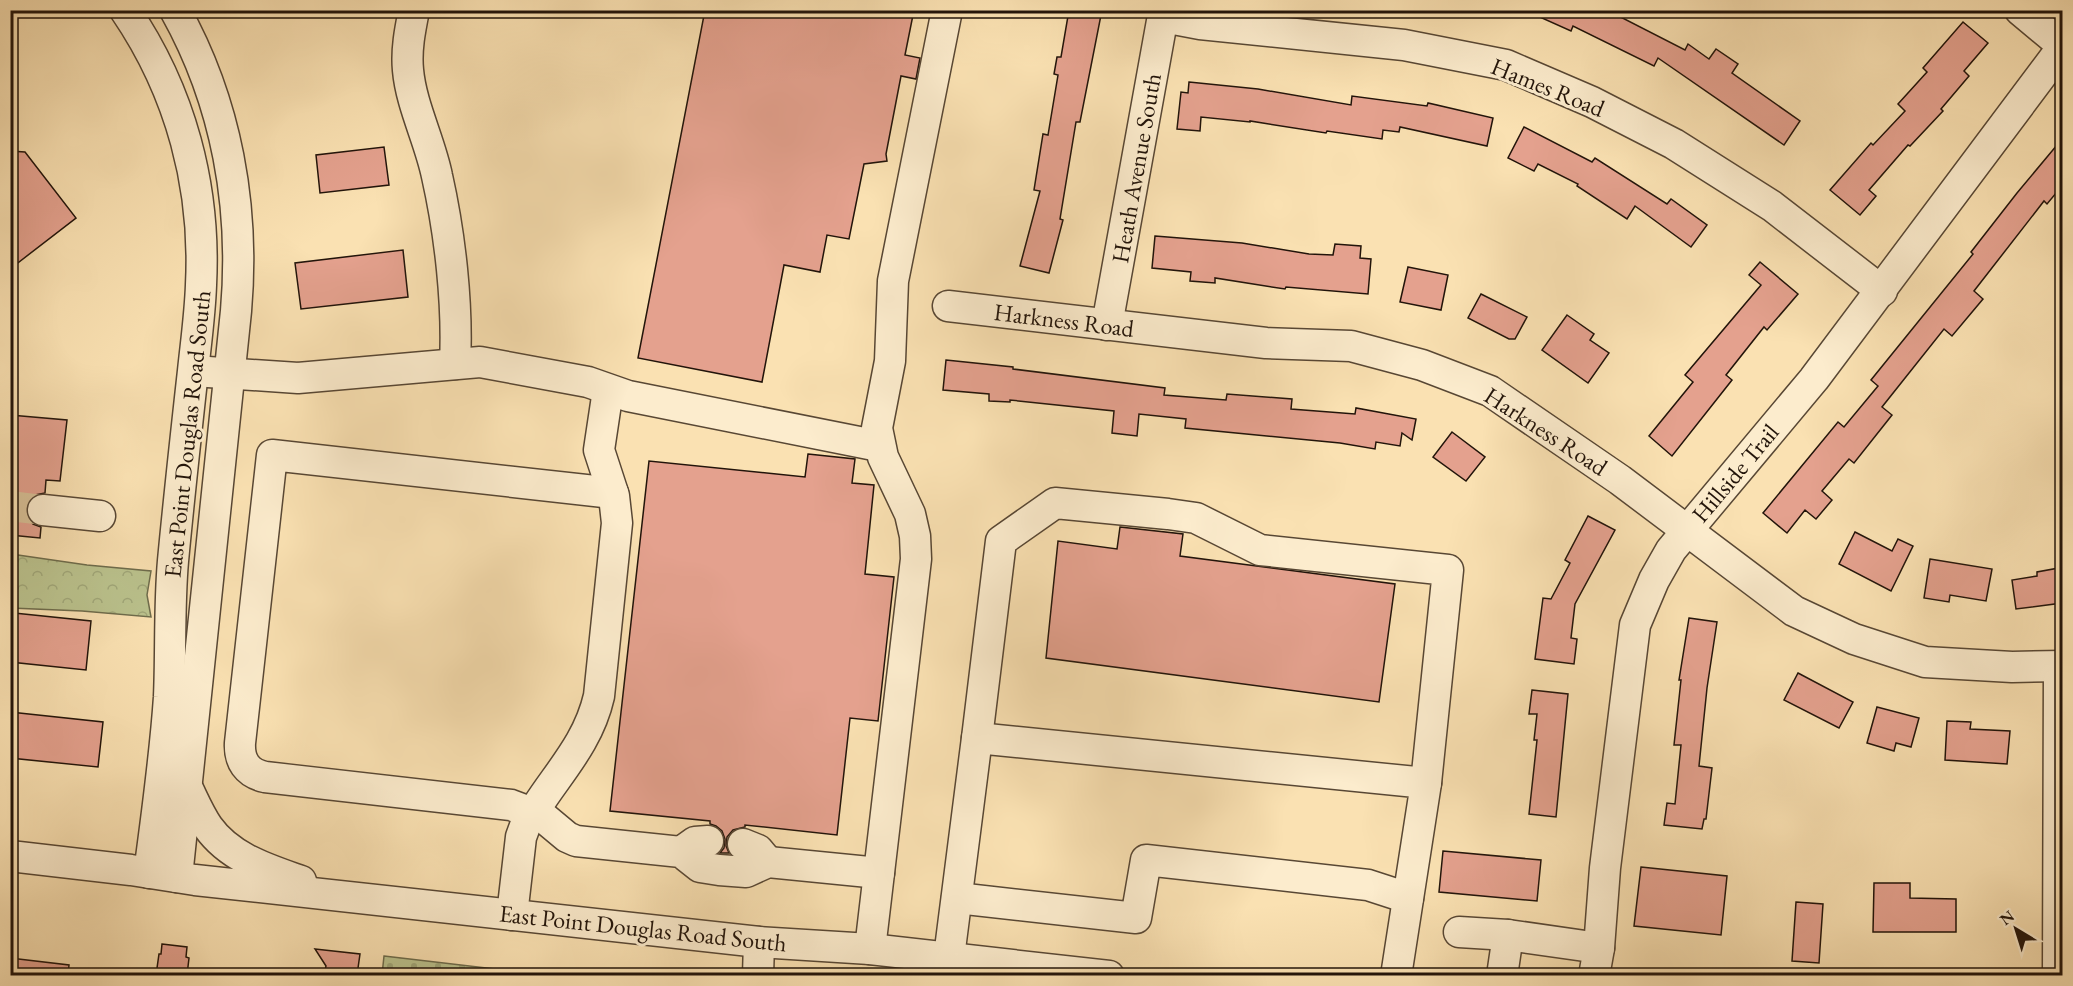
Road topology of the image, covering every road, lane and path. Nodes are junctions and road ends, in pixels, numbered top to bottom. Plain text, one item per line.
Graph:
1 (125, 10) edge
2 (175, 10) edge
3 (414, 10) edge
4 (946, 10) edge
5 (2020, 10) edge
6 (1164, 14) edge
7 (2062, 46) edge
8 (1882, 291) junction
9 (948, 306) dead end
10 (1107, 325) junction
11 (455, 363) junction
12 (193, 370) junction
13 (228, 374) junction
14 (608, 390) junction
15 (879, 446) junction
16 (613, 493) junction
17 (43, 510) tunnel mouth
18 (100, 516) dead end
19 (1685, 531) junction
20 (2061, 667) edge
21 (977, 738) junction
22 (1426, 783) junction
23 (186, 785) junction
24 (533, 812) junction
25 (708, 841) dead end
26 (743, 844) dead end
27 (681, 852) junction
28 (10, 855) edge
29 (768, 862) junction
30 (879, 873) junction
31 (163, 875) junction
32 (346, 896) junction
33 (957, 898) junction
34 (1408, 898) junction
35 (512, 915) junction
36 (1460, 932) dead end
37 (1508, 935) junction
38 (759, 942) junction
39 (870, 949) junction
40 (949, 957) junction
41 (1596, 962) edge
42 (988, 969) edge
43 (758, 975) edge
44 (1109, 975) edge
45 (1396, 975) edge
46 (1503, 975) edge
47 (2058, 975) edge

1 - 12 street, East Point Douglas Road South
2 - 13 street, East Point Douglas Road South
3 - 11 street
4 - 15 street
5 - 7 street
6 - 8 street, Hames Road
6 - 10 street, Heath Avenue South
7 - 8 street, Hillside Trail
8 - 19 street, Hillside Trail
9 - 10 street, Harkness Road
10 - 19 street, Harkness Road
11 - 13 street
11 - 14 street
12 - 13 street
12 - 31 street, East Point Douglas Road South
13 - 23 street, East Point Douglas Road South
14 - 15 street
14 - 16 street
15 - 30 street
16 - 24 street
16 - 24 street
17 - 18 street
19 - 20 street, Harkness Road
19 - 41 street, Hillside Trail
20 - 47 street
21 - 22 street
21 - 22 street
21 - 33 street
22 - 34 street
23 - 31 street, East Point Douglas Road South
23 - 32 street
24 - 27 street
24 - 35 street
25 - 27 street
26 - 29 street
27 - 29 street
28 - 31 street, East Point Douglas Road South
29 - 30 street
30 - 39 street
31 - 32 street, East Point Douglas Road South
32 - 35 street, East Point Douglas Road South
33 - 34 street
33 - 40 street
34 - 45 street
35 - 38 street, East Point Douglas Road South
36 - 37 street
37 - 41 street
37 - 46 street
38 - 39 street, East Point Douglas Road South
38 - 43 street
39 - 40 street, East Point Douglas Road South
40 - 42 street, East Point Douglas Road South
42 - 44 street, East Point Douglas Road South

